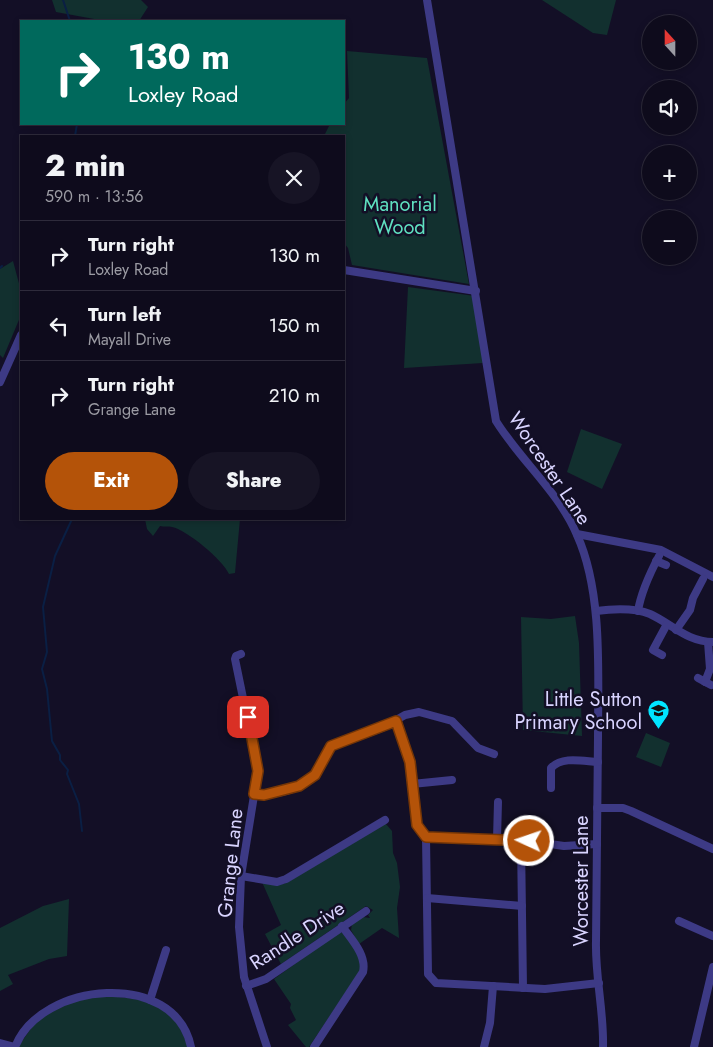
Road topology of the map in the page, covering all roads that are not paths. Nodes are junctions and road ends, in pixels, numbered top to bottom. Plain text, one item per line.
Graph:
1 (427, 0) edge
2 (345, 270) edge
3 (476, 291) junction
4 (20, 337) edge
5 (0, 382) edge
6 (577, 534) junction
7 (666, 565) dead end
8 (713, 577) edge
9 (704, 583) dead end
10 (596, 611) junction
11 (638, 611) junction
12 (667, 624) junction
13 (676, 630) junction
14 (710, 642) edge
15 (241, 654) dead end
16 (662, 655) dead end
17 (698, 678) dead end
18 (396, 721) junction
19 (494, 754) dead end
20 (598, 762) junction
21 (447, 782) dead end
22 (412, 784) junction
23 (552, 788) dead end
24 (254, 794) junction
25 (498, 802) dead end
26 (597, 808) junction
27 (385, 820) dead end
28 (426, 837) junction
29 (496, 839) junction
30 (520, 841) junction
31 (597, 844) junction
32 (713, 848) edge
33 (241, 876) junction
34 (427, 898) junction
35 (522, 906) junction
36 (366, 911) dead end
37 (679, 921) dead end
38 (342, 926) junction
39 (713, 936) edge
40 (166, 950) dead end
41 (713, 967) edge
42 (599, 983) junction
43 (246, 986) junction
44 (493, 986) junction
45 (523, 988) junction
46 (150, 1000) junction
47 (0, 1043) edge
48 (15, 1047) edge
49 (191, 1047) edge
50 (267, 1047) edge
51 (314, 1047) edge
52 (484, 1047) edge
53 (603, 1047) edge
54 (694, 1047) edge

1 - 3 street, Worcester Lane
2 - 3 street
3 - 6 street, Worcester Lane
4 - 5 street
6 - 8 street
6 - 10 street, Worcester Lane
7 - 11 street
9 - 13 street
10 - 11 street
10 - 20 street, Worcester Lane
11 - 12 street
12 - 13 street
12 - 16 street
13 - 14 street
14 - 17 street
15 - 24 street, Grange Lane
18 - 19 street
18 - 22 street
18 - 24 street
20 - 23 street
20 - 26 street, Worcester Lane
21 - 22 street
22 - 28 street
24 - 33 street, Grange Lane
25 - 29 street
26 - 31 street, Worcester Lane
26 - 32 street
27 - 33 street
28 - 29 street
28 - 34 street
29 - 30 street
30 - 31 street
30 - 35 street
31 - 42 street, Worcester Lane
33 - 43 street, Grange Lane
34 - 35 street
34 - 44 street
35 - 45 street
36 - 38 street, Randle Drive
37 - 39 street
38 - 43 street, Randle Drive
38 - 51 street
40 - 46 street
41 - 54 street
42 - 45 street
42 - 53 street, Worcester Lane
43 - 50 street, Grange Lane
44 - 45 street
44 - 52 street
46 - 48 street
46 - 49 street
47 - 48 street

